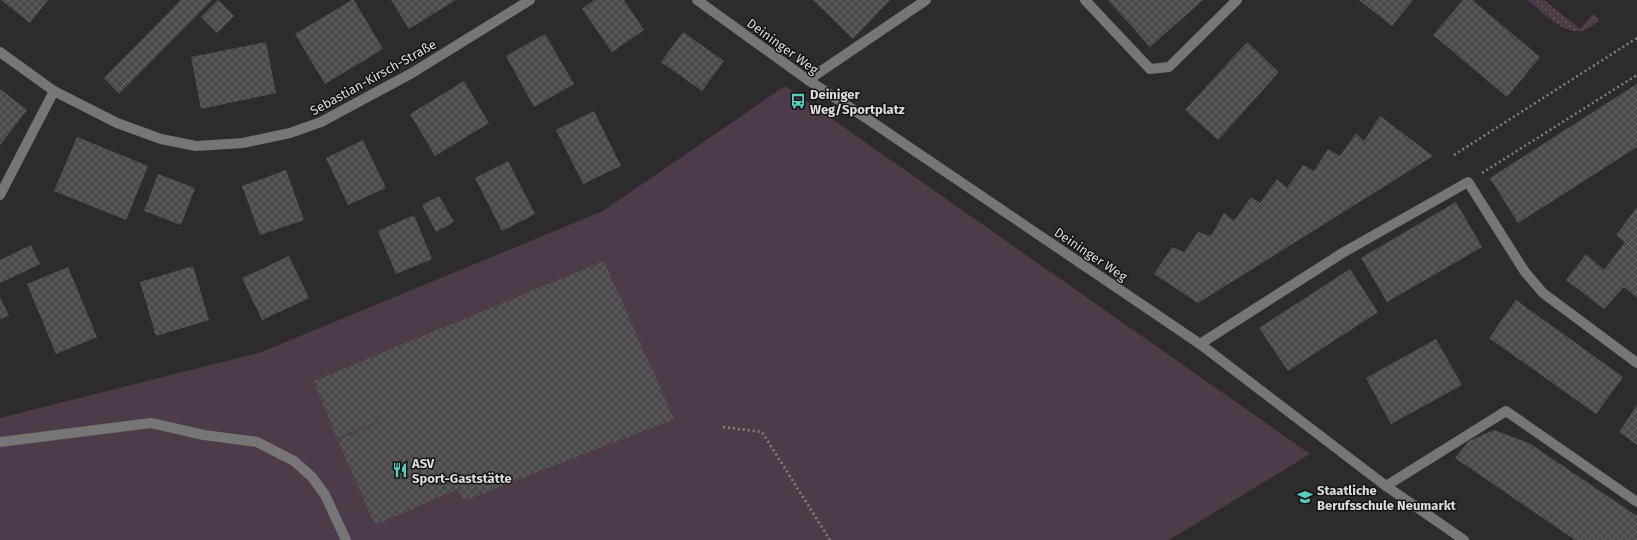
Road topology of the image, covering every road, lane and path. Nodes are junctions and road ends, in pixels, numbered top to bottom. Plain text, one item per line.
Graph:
1 (530, 0) edge
2 (697, 0) edge
3 (926, 0) edge
4 (1085, 0) edge
5 (1237, 0) edge
6 (1637, 38) edge
7 (0, 52) edge
8 (1637, 75) edge
9 (808, 80) junction
10 (54, 91) junction
11 (1454, 155) dead end
12 (1468, 182) junction
13 (0, 195) edge
14 (1200, 344) junction
15 (1637, 363) edge
16 (723, 427) dead end
17 (0, 442) edge
18 (1386, 486) junction
19 (1637, 502) edge
20 (346, 540) edge
21 (830, 540) edge
22 (1464, 540) edge

1 - 10 street, Sebastian-Kirsch-Straße
2 - 9 street, Deininger Weg
3 - 9 street
4 - 5 street
6 - 11 path
7 - 10 street, Sebastian-Kirsch-Straße
8 - 12 path
9 - 14 street, Deininger Weg
10 - 13 street
12 - 14 street
12 - 15 street
14 - 18 street, Deininger Weg
16 - 21 path
17 - 20 street
18 - 19 street
18 - 22 street, Deininger Weg

